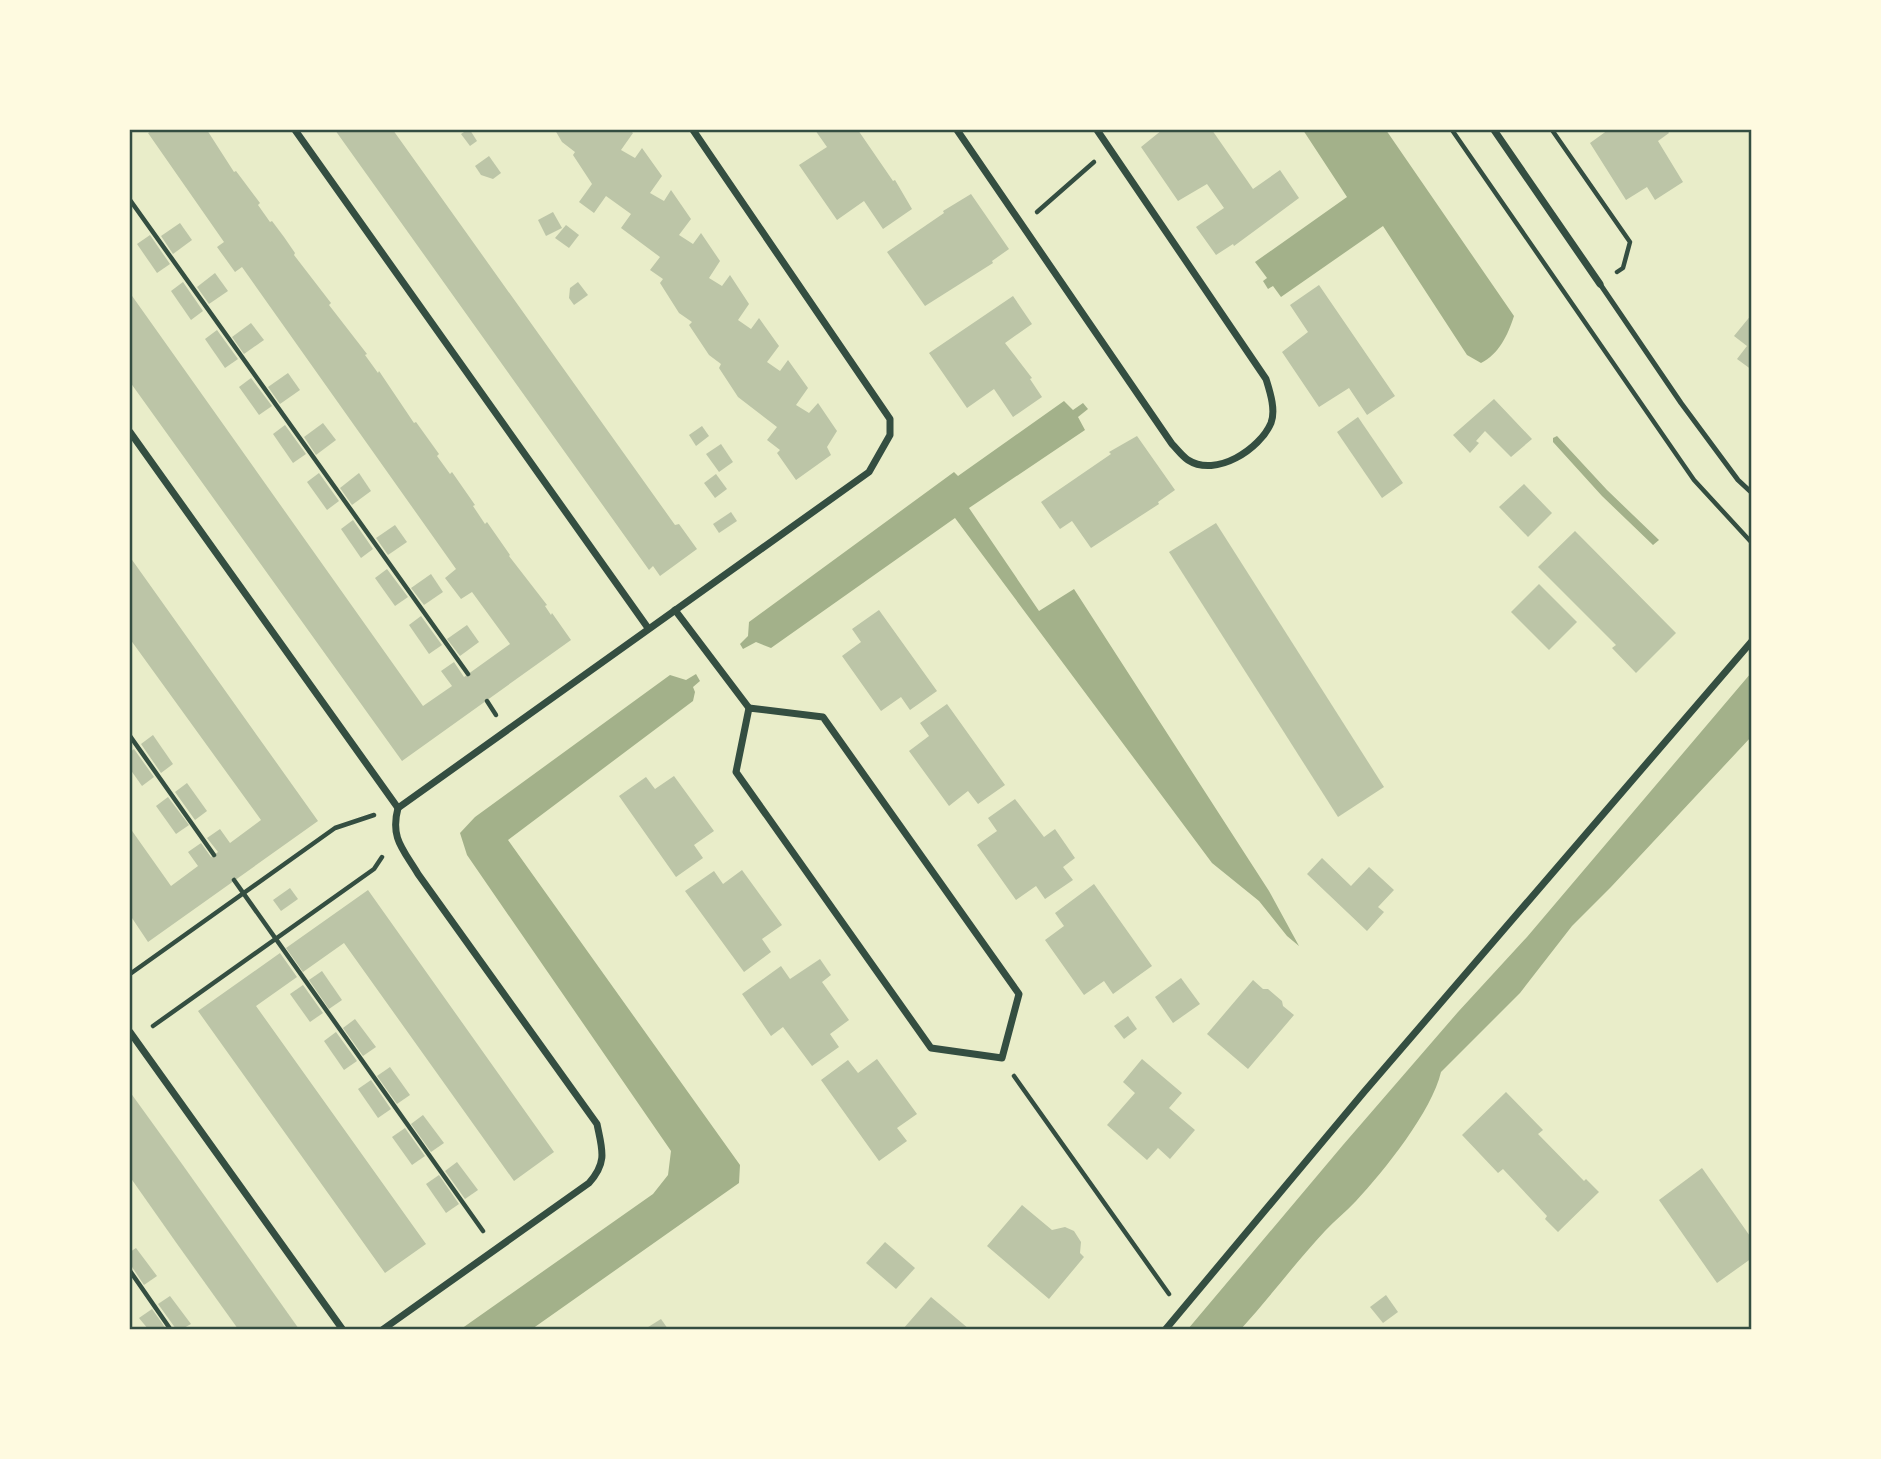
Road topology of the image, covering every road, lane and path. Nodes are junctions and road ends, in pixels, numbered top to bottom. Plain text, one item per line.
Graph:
1 (295, 130) edge
2 (693, 130) edge
3 (957, 130) edge
4 (1097, 130) edge
5 (1452, 130) edge
6 (1494, 130) edge
7 (1552, 130) edge
8 (1110, 148) junction
9 (130, 200) edge
10 (1023, 225) junction
11 (1600, 284) junction
12 (130, 432) edge
13 (1752, 493) edge
14 (1752, 543) edge
15 (675, 610) junction
16 (648, 628) junction
17 (1752, 642) edge
18 (468, 674) dead end
19 (749, 708) junction
20 (130, 736) edge
21 (398, 808) junction
22 (396, 838) junction
23 (214, 855) dead end
24 (234, 880) dead end
25 (242, 894) junction
26 (274, 940) junction
27 (130, 974) edge
28 (132, 1035) edge
29 (1002, 1058) junction
30 (496, 1249) junction
31 (130, 1271) edge
32 (1180, 1311) junction
33 (171, 1329) edge
34 (343, 1329) edge
35 (382, 1329) edge
36 (1164, 1329) edge

1 - 16 street
2 - 15 street
3 - 10 street
4 - 8 street
5 - 14 path
6 - 11 street
7 - 11 path
8 - 10 path
8 - 10 street
9 - 18 path
11 - 13 lane
12 - 21 street
15 - 16 street
15 - 19 street
16 - 21 street
17 - 32 street
19 - 29 street
19 - 29 street
20 - 23 path
21 - 22 street
21 - 25 path
22 - 26 path
22 - 30 street
24 - 25 path
25 - 26 path
25 - 27 path
26 - 28 path
26 - 30 path
28 - 34 street
29 - 32 path
30 - 35 street
31 - 33 path
32 - 36 street

